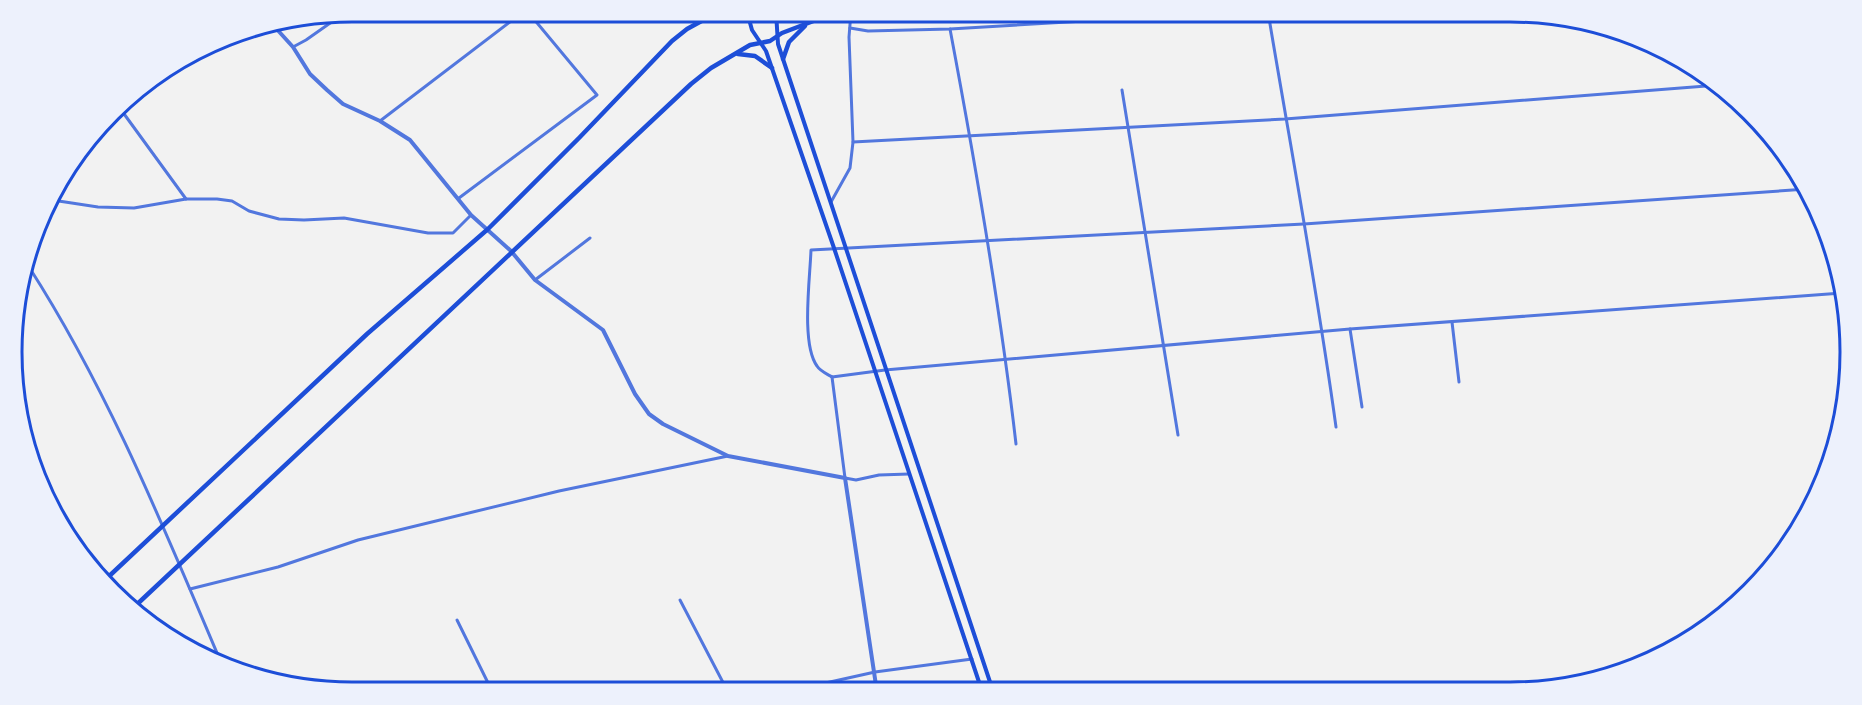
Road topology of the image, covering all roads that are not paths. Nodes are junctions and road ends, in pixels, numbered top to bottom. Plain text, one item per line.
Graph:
1 (510, 22) edge
2 (536, 22) edge
3 (700, 22) edge
4 (749, 22) edge
5 (777, 22) edge
6 (812, 22) edge
7 (813, 22) edge
8 (850, 22) edge
9 (1069, 22) edge
10 (1270, 22) edge
11 (328, 23) edge
12 (850, 28) junction
13 (950, 29) junction
14 (279, 31) edge
15 (777, 36) junction
16 (761, 42) junction
17 (293, 47) junction
18 (735, 53) junction
19 (783, 59) junction
20 (772, 68) junction
21 (1704, 86) edge
22 (1122, 90) dead end
23 (124, 114) edge
24 (1285, 119) junction
25 (380, 121) junction
26 (1128, 128) junction
27 (970, 135) junction
28 (853, 142) junction
29 (1796, 190) edge
30 (459, 198) junction
31 (186, 199) junction
32 (60, 201) edge
33 (830, 204) junction
34 (471, 215) junction
35 (1304, 224) junction
36 (488, 229) junction
37 (1145, 231) junction
38 (590, 238) dead end
39 (987, 240) junction
40 (845, 247) junction
41 (834, 248) junction
42 (511, 251) junction
43 (33, 273) edge
44 (535, 280) junction
45 (1834, 294) edge
46 (1452, 322) junction
47 (1350, 329) junction
48 (1323, 332) junction
49 (1162, 345) junction
50 (1006, 360) junction
51 (885, 370) junction
52 (876, 372) junction
53 (832, 377) junction
54 (1459, 382) dead end
55 (1362, 407) dead end
56 (1336, 427) dead end
57 (1178, 435) dead end
58 (1016, 444) dead end
59 (728, 456) junction
60 (909, 474) junction
61 (845, 478) junction
62 (162, 527) junction
63 (179, 566) junction
64 (109, 576) edge
65 (190, 589) junction
66 (680, 600) dead end
67 (138, 603) edge
68 (457, 620) dead end
69 (217, 653) edge
70 (972, 659) junction
71 (875, 672) junction
72 (488, 682) edge
73 (723, 682) edge
74 (830, 682) edge
75 (876, 682) edge
76 (979, 682) edge
77 (990, 682) edge

1 - 25 street
2 - 30 street
3 - 36 highway
4 - 16 main road
5 - 15 main road
6 - 15 highway
7 - 19 highway
8 - 12 street
9 - 13 street
10 - 24 street
11 - 17 street
12 - 13 street
12 - 28 street
13 - 27 street
14 - 17 street
15 - 16 highway
15 - 19 main road
16 - 18 highway
16 - 20 main road
17 - 25 street
18 - 20 highway
18 - 42 highway
19 - 33 main road
20 - 41 main road
21 - 24 street
22 - 26 street
23 - 31 street
24 - 26 street
24 - 35 street
25 - 30 street
26 - 27 street
26 - 37 street
27 - 28 street
27 - 39 street
28 - 33 street
29 - 35 street
30 - 34 street
31 - 32 street
31 - 34 street
33 - 40 main road
34 - 36 street
35 - 37 street
35 - 48 street
36 - 42 street
36 - 62 highway
37 - 39 street
37 - 49 street
38 - 44 street
39 - 40 street
39 - 50 street
40 - 41 street
40 - 51 main road
41 - 52 main road
41 - 53 street
42 - 44 street
42 - 63 highway
43 - 62 street
44 - 59 street
45 - 46 street
46 - 47 street
46 - 54 street
47 - 48 street
47 - 55 street
48 - 49 street
48 - 56 street
49 - 50 street
49 - 57 street
50 - 51 street
50 - 58 street
51 - 52 street
51 - 77 main road
52 - 53 street
52 - 60 main road
53 - 61 street
59 - 61 street
59 - 65 street
60 - 61 street
60 - 70 main road
61 - 71 street
62 - 63 street
62 - 64 highway
63 - 65 street
63 - 67 highway
65 - 69 street
66 - 73 street
68 - 72 street
70 - 71 street
70 - 76 main road
71 - 74 street
71 - 75 street

